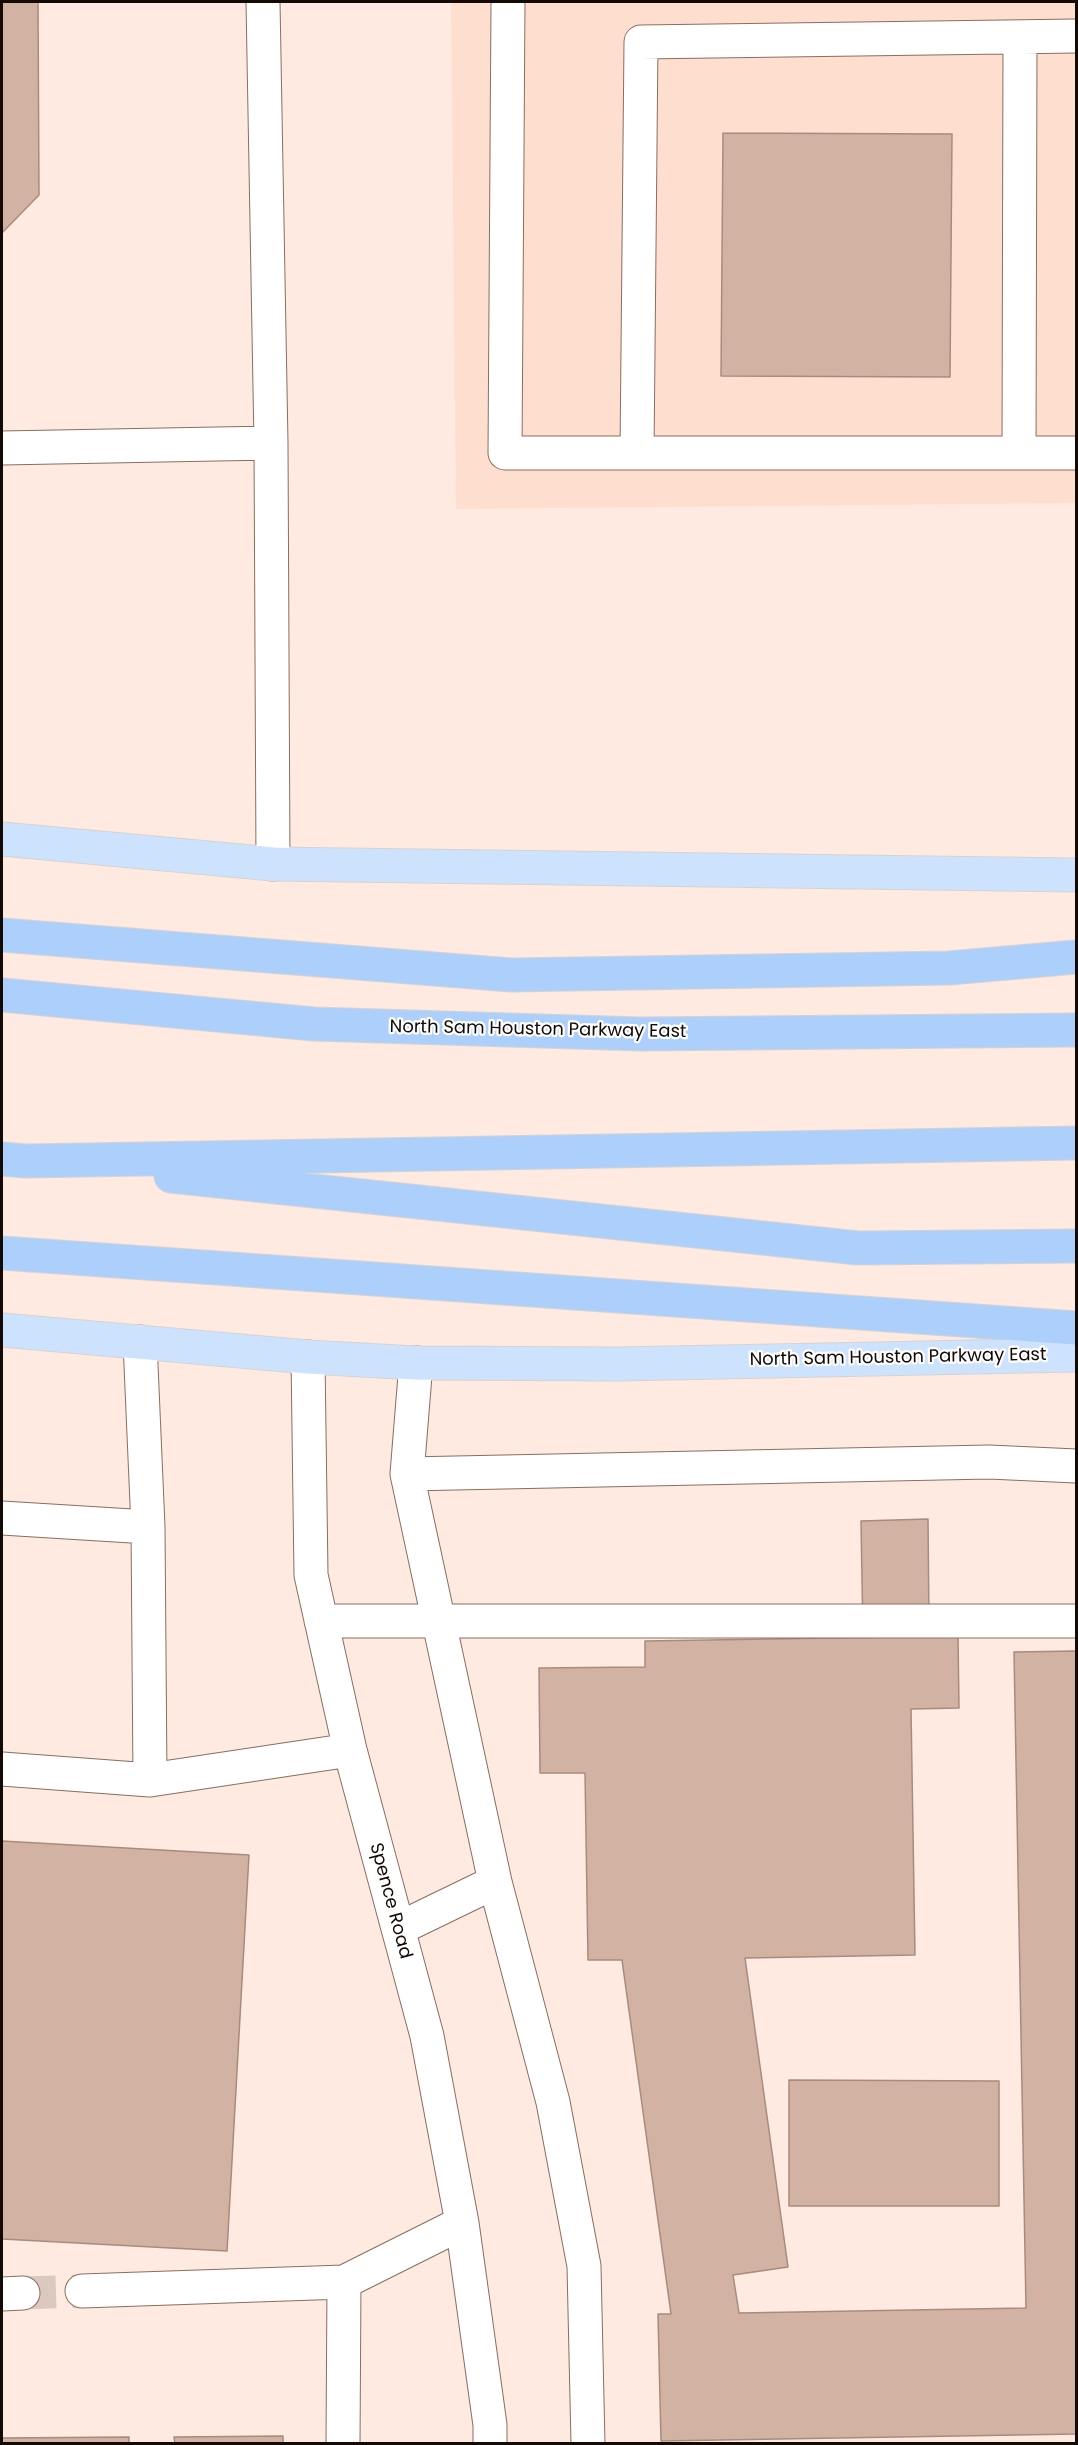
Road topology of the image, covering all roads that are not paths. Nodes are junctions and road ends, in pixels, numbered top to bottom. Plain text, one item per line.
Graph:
1 (263, 2) edge
2 (508, 2) edge
3 (1077, 36) edge
4 (1020, 37) junction
5 (271, 443) junction
6 (2, 448) edge
7 (637, 453) junction
8 (1019, 453) junction
9 (1077, 453) edge
10 (2, 839) edge
11 (273, 864) junction
12 (1072, 872) edge
13 (2, 935) edge
14 (1077, 957) edge
15 (2, 995) edge
16 (1077, 1030) edge
17 (1077, 1143) edge
18 (14, 1160) edge
19 (1077, 1246) edge
20 (2, 1253) edge
21 (1077, 1328) edge
22 (2, 1330) edge
23 (140, 1342) junction
24 (1077, 1355) edge
25 (308, 1357) junction
26 (416, 1363) junction
27 (1077, 1466) edge
28 (407, 1474) junction
29 (2, 1518) edge
30 (148, 1527) junction
31 (321, 1621) junction
32 (438, 1621) junction
33 (1077, 1621) edge
34 (350, 1750) junction
35 (2, 1769) edge
36 (150, 1780) junction
37 (495, 1882) junction
38 (398, 1929) junction
39 (462, 2223) junction
40 (344, 2282) junction
41 (82, 2291) tunnel mouth
42 (343, 2444) edge
43 (490, 2444) edge
44 (588, 2444) edge

1 - 5 street
2 - 7 street
3 - 4 street
4 - 7 street
4 - 8 street
5 - 6 street
5 - 11 street
7 - 8 street
8 - 9 street
10 - 11 main road
11 - 12 main road
13 - 14 highway
15 - 16 highway, North Sam Houston Parkway East
17 - 18 highway
18 - 19 highway
20 - 21 highway
22 - 23 main road, North Sam Houston Parkway East
23 - 25 main road, North Sam Houston Parkway East
23 - 30 street
24 - 26 main road, North Sam Houston Parkway East
25 - 26 main road, North Sam Houston Parkway East
25 - 31 street, Spence Road
26 - 28 street
27 - 28 street
28 - 32 street
29 - 30 street
30 - 36 street
31 - 32 street
31 - 34 street, Spence Road
32 - 33 street
32 - 37 street
34 - 36 street
34 - 38 street, Spence Road
35 - 36 street
37 - 38 street
37 - 44 street
38 - 39 street, Spence Road
39 - 40 street
39 - 43 street, Spence Road
40 - 41 street
40 - 42 street

